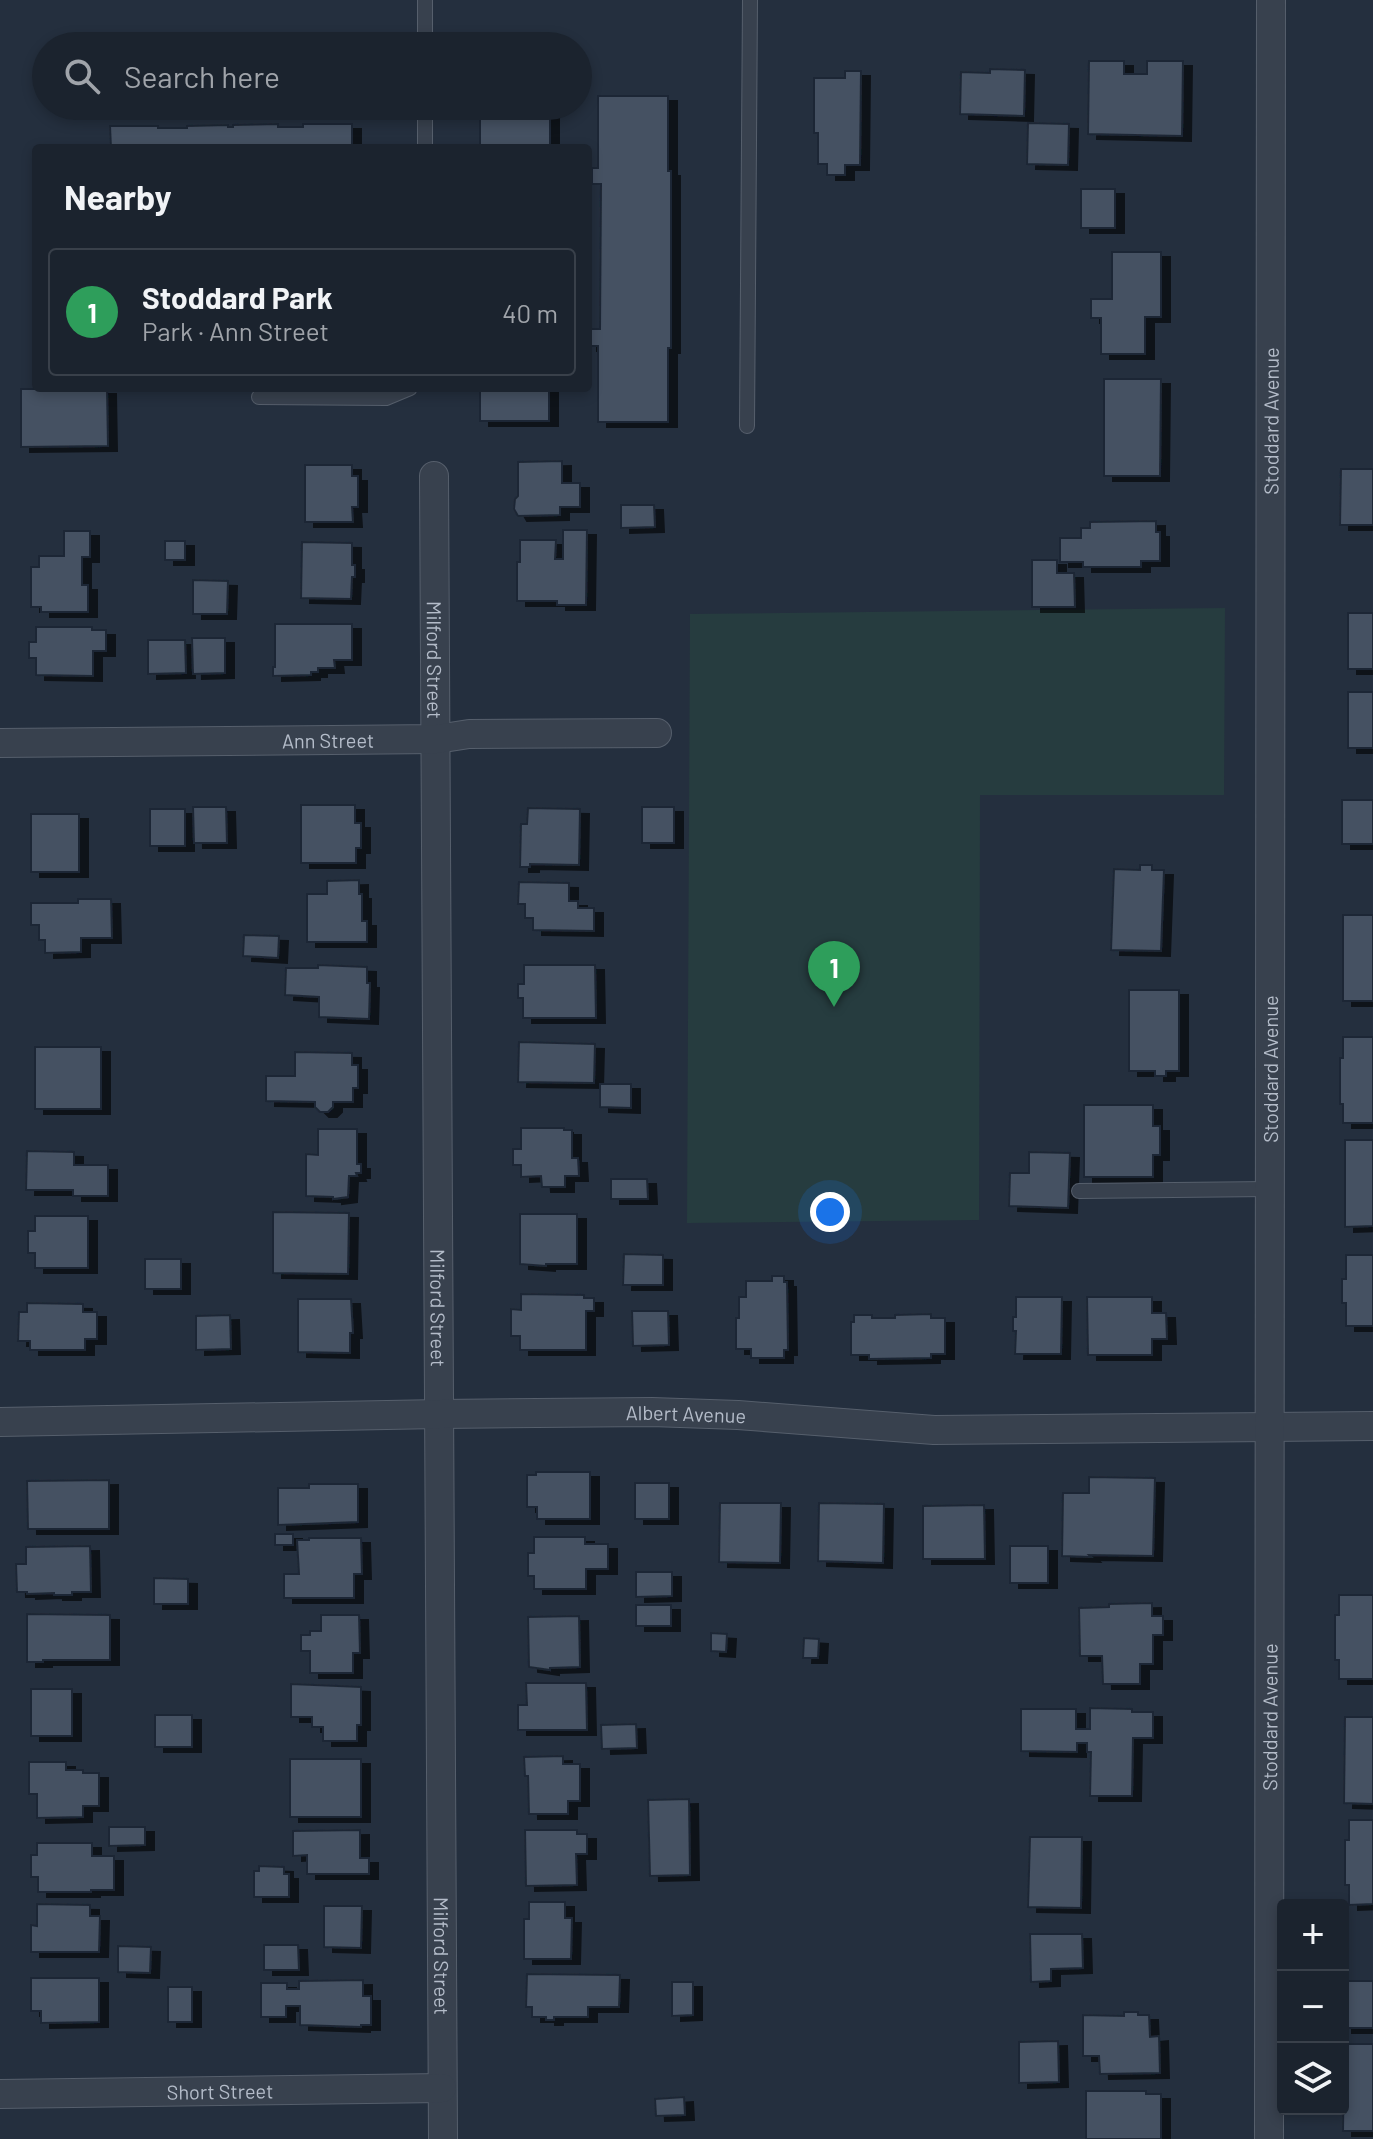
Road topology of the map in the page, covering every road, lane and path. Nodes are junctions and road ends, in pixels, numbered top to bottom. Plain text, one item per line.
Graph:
1 (425, 0) edge
2 (750, 0) edge
3 (1271, 0) edge
4 (425, 32) edge
5 (425, 120) edge
6 (425, 144) edge
7 (400, 392) edge
8 (259, 397) dead end
9 (747, 426) dead end
10 (434, 476) dead end
11 (657, 733) dead end
12 (437, 739) junction
13 (0, 743) edge
14 (1269, 1189) junction
15 (1079, 1191) dead end
16 (440, 1414) junction
17 (0, 1422) edge
18 (1373, 1426) edge
19 (1269, 1428) junction
20 (442, 2088) junction
21 (0, 2094) edge
22 (443, 2139) edge
23 (1269, 2139) edge

1 - 4 lane
2 - 9 lane
3 - 14 street, Stoddard Avenue
5 - 6 lane
7 - 8 lane
10 - 12 street, Milford Street
11 - 12 street, Ann Street
12 - 13 street, Ann Street
12 - 16 street, Milford Street
14 - 15 lane
14 - 19 street, Stoddard Avenue
16 - 17 street, Albert Avenue
16 - 19 street, Albert Avenue
16 - 20 street, Milford Street
18 - 19 street, Albert Avenue
19 - 23 street, Stoddard Avenue
20 - 21 street, Short Street
20 - 22 street, Milford Street

